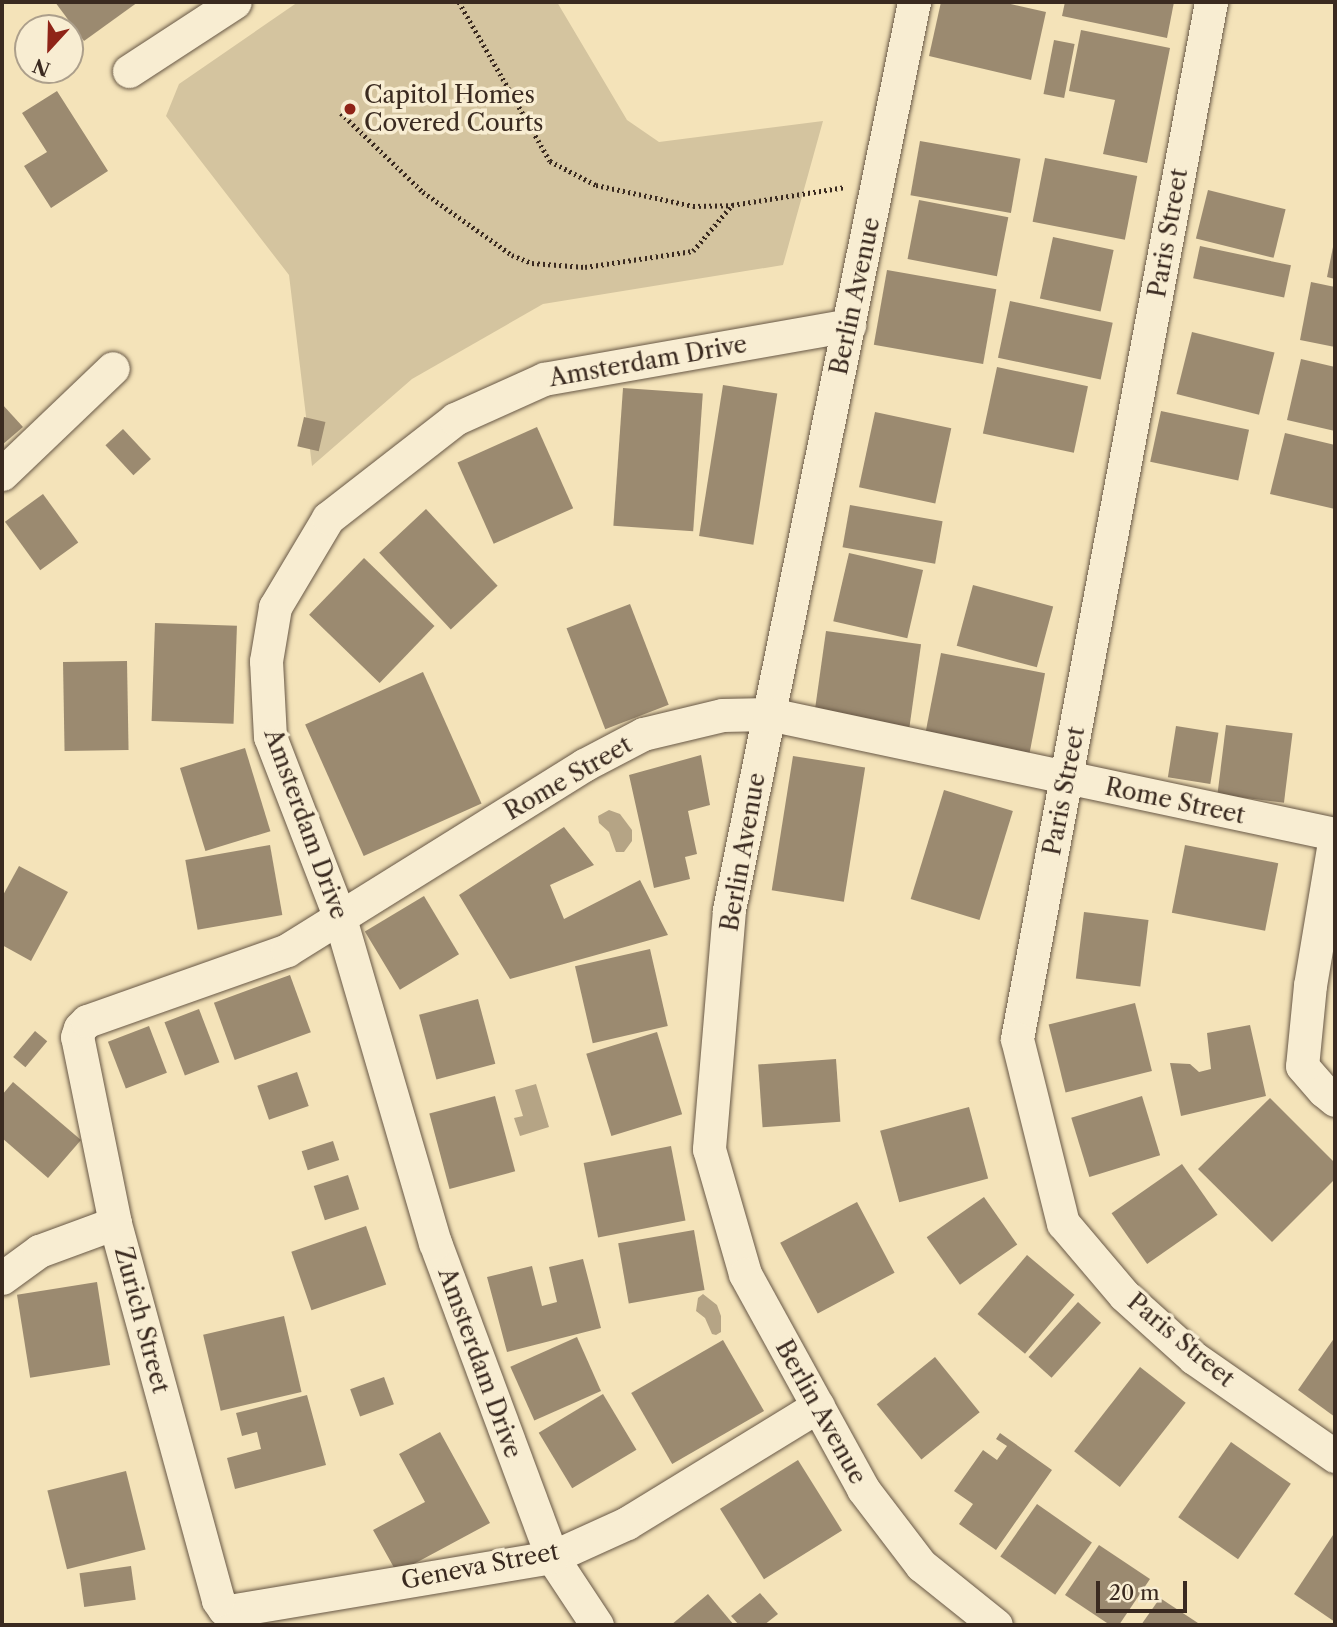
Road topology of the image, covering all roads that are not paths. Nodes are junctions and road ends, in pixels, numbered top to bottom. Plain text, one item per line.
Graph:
1 (235, 2) edge
2 (914, 2) edge
3 (1210, 2) edge
4 (129, 71) dead end
5 (849, 325) junction
6 (113, 368) dead end
7 (2, 474) edge
8 (769, 714) junction
9 (1067, 779) junction
10 (1335, 835) edge
11 (340, 918) junction
12 (87, 1021) joint
13 (1335, 1100) edge
14 (115, 1223) junction
15 (2, 1278) edge
16 (818, 1406) junction
17 (1335, 1456) edge
18 (552, 1557) junction
19 (232, 1611) joint
20 (597, 1625) edge
21 (996, 1625) edge

1 - 4 street
2 - 5 street, Berlin Avenue
3 - 9 street, Paris Street
5 - 8 street, Berlin Avenue
5 - 11 street, Amsterdam Drive
6 - 7 street
8 - 9 street, Rome Street
8 - 11 street, Rome Street
8 - 16 street, Berlin Avenue
9 - 10 street, Rome Street
9 - 17 street, Paris Street
10 - 13 street
11 - 12 street, Rome Street
11 - 18 street, Amsterdam Drive
12 - 14 street, Zurich Street
14 - 15 street
14 - 19 street, Zurich Street
16 - 18 street, Geneva Street
16 - 21 street, Berlin Avenue
18 - 19 street, Geneva Street
18 - 20 street, Amsterdam Drive

